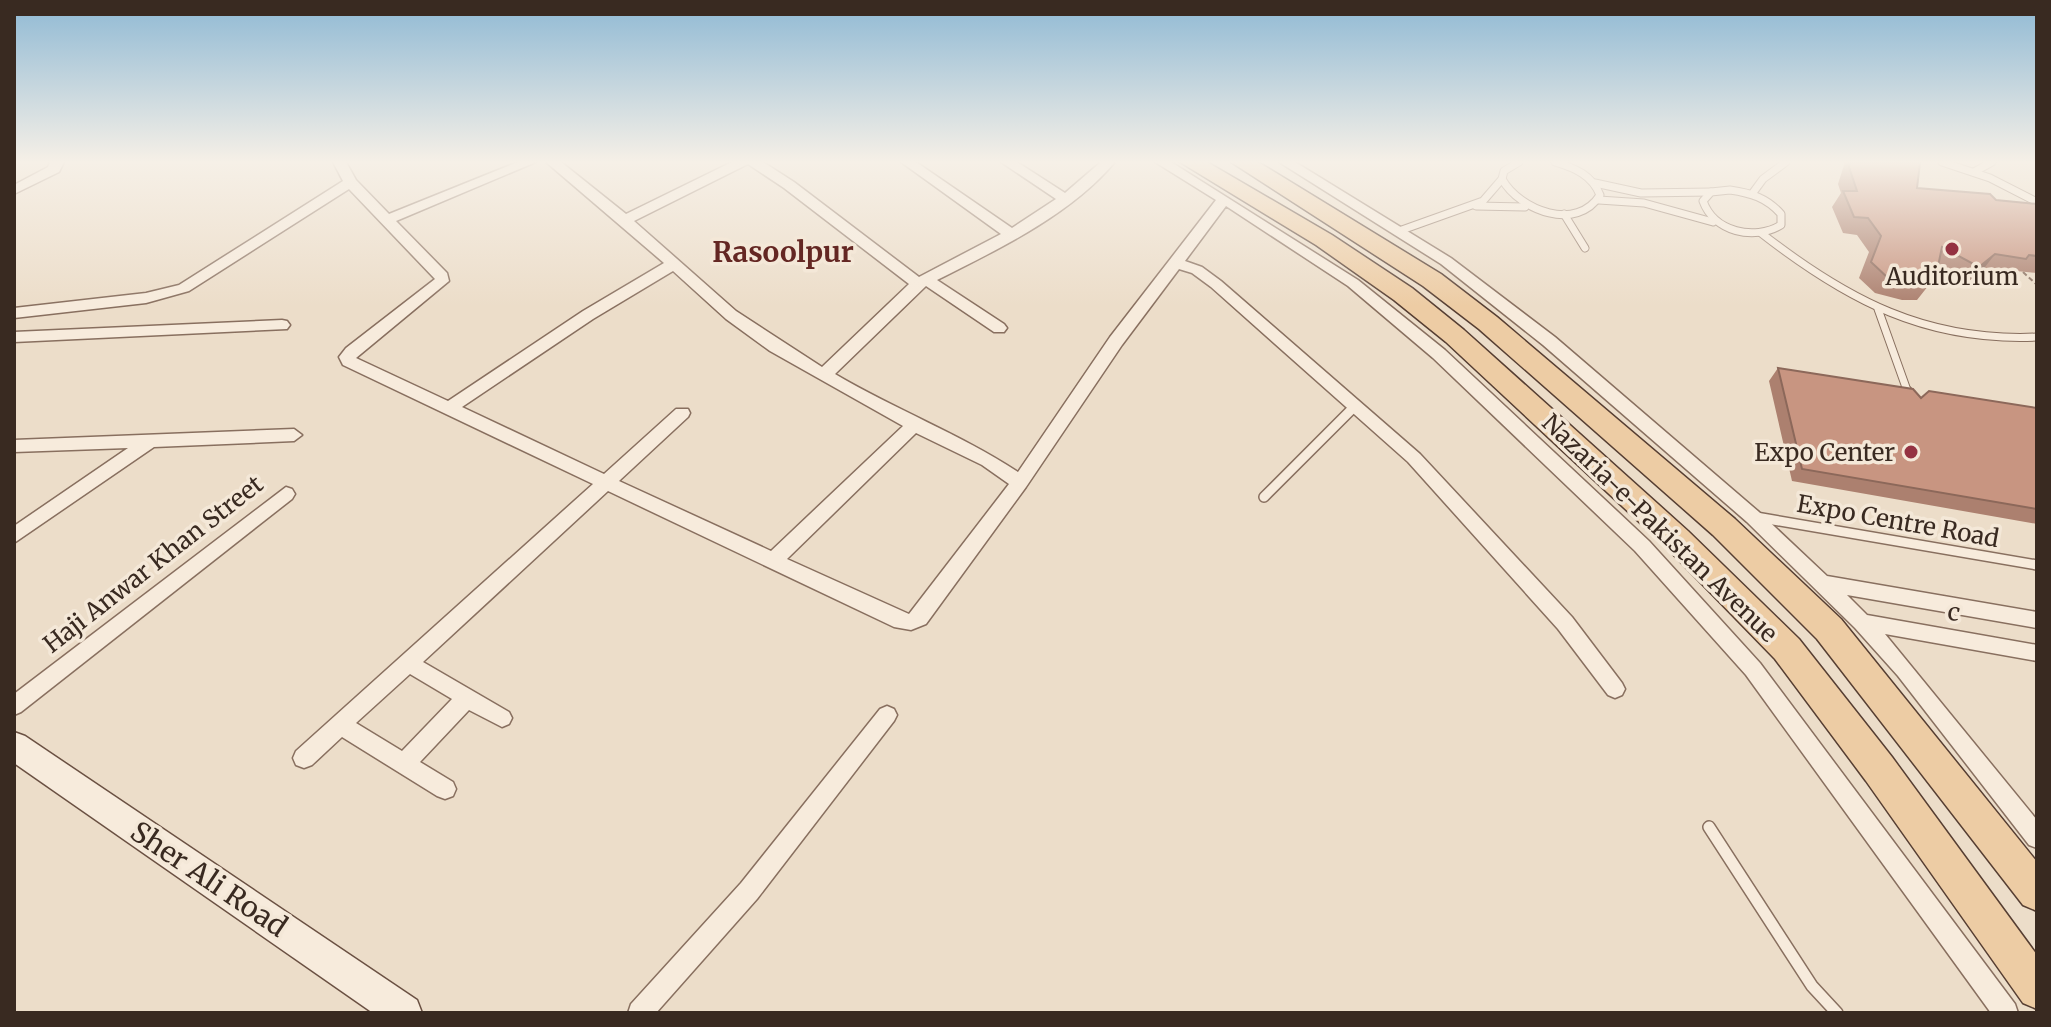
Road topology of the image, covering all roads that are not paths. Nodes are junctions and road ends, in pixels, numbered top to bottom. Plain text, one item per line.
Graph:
1 (306, 210) edge
2 (375, 210) edge
3 (412, 210) edge
4 (612, 210) edge
5 (645, 210) edge
6 (823, 210) edge
7 (976, 210) edge
8 (1047, 210) edge
9 (1216, 210) edge
10 (1241, 210) edge
11 (1268, 210) edge
12 (1329, 210) edge
13 (1356, 210) edge
14 (1461, 210) edge
15 (1543, 210) edge
16 (1586, 210) edge
17 (1670, 210) edge
18 (1706, 210) edge
19 (1778, 210) edge
20 (1564, 214) junction
21 (625, 220) junction
22 (385, 221) junction
23 (1722, 224) junction
24 (1399, 231) junction
25 (1009, 233) junction
26 (1761, 233) junction
27 (1585, 248) dead end
28 (1176, 263) junction
29 (673, 264) junction
30 (923, 282) junction
31 (1878, 309) junction
32 (14, 313) edge
33 (282, 325) dead end
34 (999, 328) dead end
35 (14, 337) edge
36 (2037, 337) edge
37 (823, 376) junction
38 (1911, 403) edge
39 (1355, 406) junction
40 (451, 407) junction
41 (682, 413) dead end
42 (914, 425) junction
43 (294, 435) dead end
44 (150, 441) junction
45 (14, 446) edge
46 (604, 482) junction
47 (1020, 482) junction
48 (286, 494) dead end
49 (1264, 497) dead end
50 (1753, 517) junction
51 (14, 536) edge
52 (773, 561) junction
53 (2037, 565) edge
54 (1821, 583) junction
55 (2037, 620) edge
56 (1862, 622) junction
57 (2037, 653) edge
58 (408, 663) junction
59 (1615, 689) dead end
60 (467, 698) junction
61 (14, 706) edge
62 (887, 715) dead end
63 (502, 718) dead end
64 (341, 725) junction
65 (14, 746) edge
66 (304, 758) dead end
67 (404, 764) junction
68 (445, 789) dead end
69 (1709, 827) dead end
70 (2037, 837) edge
71 (2037, 892) edge
72 (2037, 989) edge
73 (404, 1013) edge
74 (640, 1013) edge
75 (1837, 1013) edge
76 (2006, 1013) edge

1 - 32 street
2 - 22 street
3 - 22 street
4 - 21 street
5 - 21 street
6 - 30 street
7 - 25 street
8 - 25 street
9 - 28 street
10 - 76 street
11 - 72 main road, Nazaria-e-Pakistan Avenue
12 - 71 main road, Nazaria-e-Pakistan Avenue
13 - 24 street
14 - 24 lane
15 - 20 lane
16 - 20 lane
17 - 23 lane
18 - 23 lane
19 - 26 lane
20 - 27 lane
21 - 29 street
22 - 40 street
23 - 26 lane
24 - 50 street
25 - 30 street
26 - 31 lane
28 - 39 street
28 - 47 street
29 - 37 street
29 - 40 street
30 - 34 street
30 - 37 street
31 - 36 lane
31 - 38 lane
33 - 35 street
37 - 42 street
39 - 49 lane
39 - 59 street
40 - 46 street
41 - 46 street
42 - 47 street
42 - 52 street
43 - 44 street
44 - 45 street
44 - 51 street
46 - 52 street
46 - 58 street
47 - 52 street
48 - 61 street, Haji Anwar Khan Street
50 - 53 lane, Expo Centre Road
50 - 54 street
54 - 55 street
54 - 56 street
56 - 57 street, c
56 - 70 street
58 - 60 street
58 - 64 street
60 - 63 street
60 - 67 street
62 - 74 street
64 - 66 street
64 - 67 street
65 - 73 street, Sher Ali Road
67 - 68 street
69 - 75 lane

